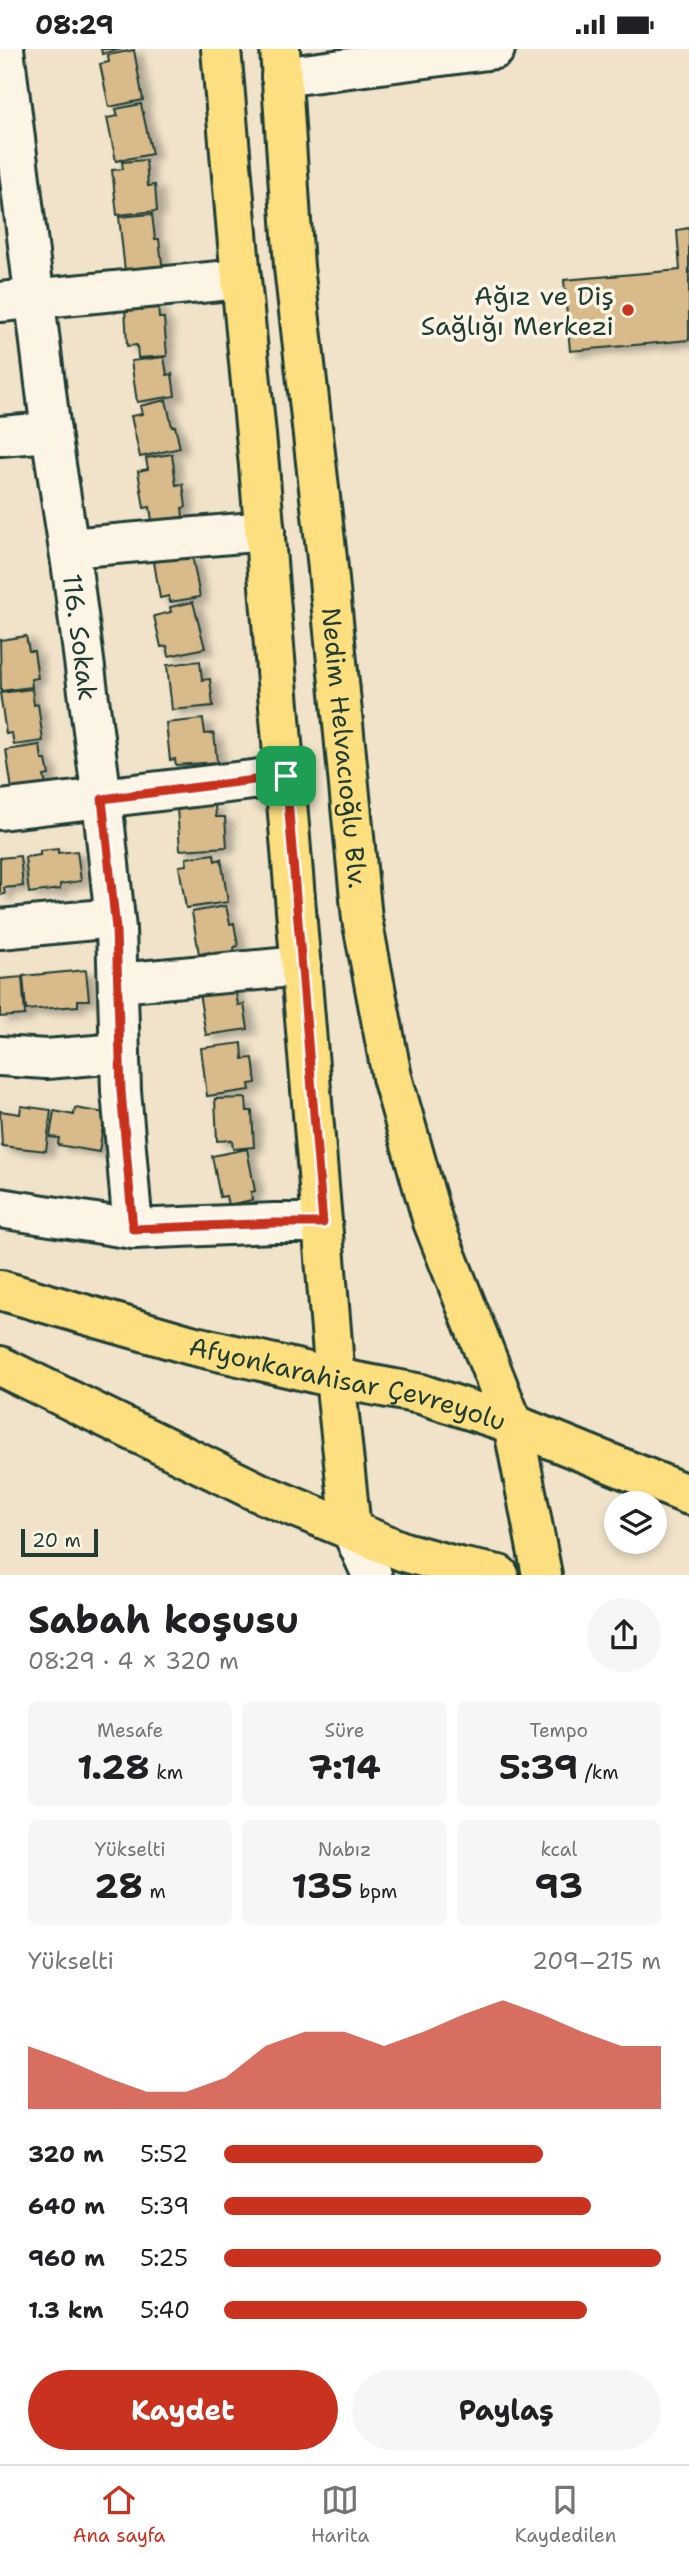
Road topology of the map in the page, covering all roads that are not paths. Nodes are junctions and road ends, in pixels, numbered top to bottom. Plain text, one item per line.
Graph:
1 (4, 49) edge
2 (221, 49) edge
3 (495, 49) edge
4 (280, 63) edge
5 (9, 171) edge
6 (241, 279) junction
7 (17, 300) edge
8 (51, 432) junction
9 (0, 436) edge
10 (265, 531) junction
11 (69, 548) junction
12 (286, 776) junction
13 (102, 799) junction
14 (0, 810) edge
15 (114, 918) junction
16 (0, 929) edge
17 (301, 966) junction
18 (118, 983) junction
19 (120, 1053) junction
20 (0, 1056) edge
21 (0, 1208) edge
22 (323, 1223) junction
23 (133, 1229) junction
24 (0, 1290) edge
25 (0, 1366) edge
26 (335, 1378) junction
27 (513, 1425) junction
28 (689, 1495) edge
29 (351, 1529) junction
30 (372, 1575) edge
31 (499, 1575) edge
32 (542, 1575) edge

1 - 5 street, 116. Sokak
2 - 6 main road
3 - 4 street
4 - 27 main road, Nedim Helvacıoğlu Blv.
5 - 7 street, 116. Sokak
6 - 7 street
6 - 10 main road
7 - 8 street, 116. Sokak
8 - 9 street
8 - 11 street, 116. Sokak
10 - 11 street
10 - 12 main road
11 - 13 street, 116. Sokak
12 - 13 street
12 - 17 main road
13 - 14 street
13 - 15 street, 116. Sokak
15 - 16 street
15 - 18 street, 116. Sokak
17 - 18 street
17 - 22 main road
18 - 19 street, 116. Sokak
19 - 20 street
19 - 23 street, 116. Sokak
21 - 23 street
22 - 23 street
22 - 26 main road
24 - 26 main road, Afyonkarahisar Çevreyolu
25 - 29 main road
26 - 27 main road, Afyonkarahisar Çevreyolu
26 - 29 main road
27 - 28 main road, Afyonkarahisar Çevreyolu
27 - 32 main road, Nedim Helvacıoğlu Blv.
29 - 30 street
29 - 31 main road

